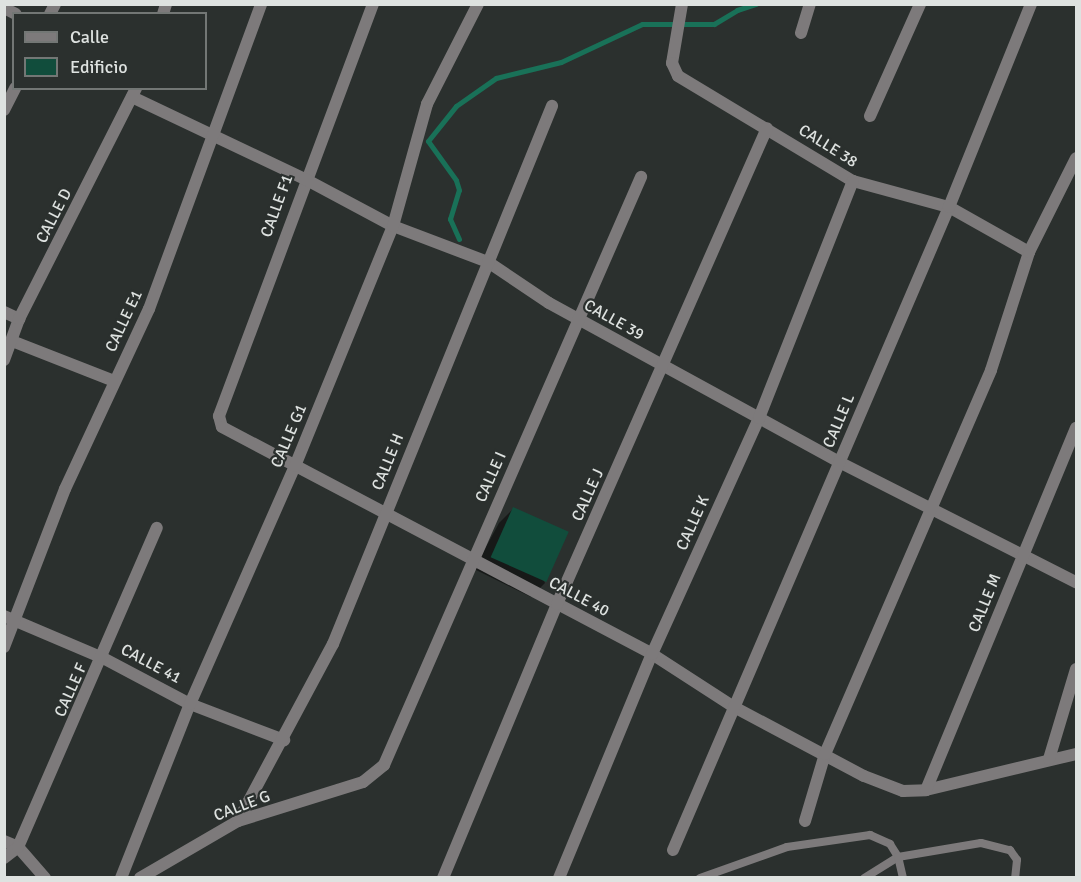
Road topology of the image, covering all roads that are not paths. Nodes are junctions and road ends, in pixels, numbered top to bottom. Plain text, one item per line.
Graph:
1 (261, 4) edge
2 (373, 4) edge
3 (478, 4) edge
4 (810, 4) edge
5 (920, 4) edge
6 (1031, 4) edge
7 (680, 8) edge
8 (801, 33) dead end
9 (14, 90) edge
10 (134, 93) edge
11 (552, 106) dead end
12 (4, 110) edge
13 (870, 116) dead end
14 (767, 128) junction
15 (214, 135) junction
16 (1077, 158) edge
17 (641, 177) dead end
18 (304, 178) junction
19 (853, 181) junction
20 (949, 207) junction
21 (393, 226) junction
22 (1029, 252) junction
23 (488, 262) junction
24 (4, 312) edge
25 (19, 319) junction
26 (578, 319) junction
27 (12, 341) junction
28 (4, 360) edge
29 (664, 366) junction
30 (114, 381) junction
31 (759, 418) junction
32 (219, 422) joint
33 (1077, 428) edge
34 (839, 462) junction
35 (295, 466) junction
36 (933, 507) junction
37 (385, 513) junction
38 (157, 528) dead end
39 (1022, 557) junction
40 (472, 559) junction
41 (1077, 582) edge
42 (557, 604) junction
43 (10, 619) edge
44 (4, 647) edge
45 (652, 654) junction
46 (104, 658) junction
47 (1077, 669) edge
48 (190, 704) junction
49 (734, 707) junction
50 (284, 740) junction
51 (825, 754) junction
52 (1077, 754) edge
53 (1049, 759) junction
54 (363, 782) joint
55 (926, 790) junction
56 (805, 821) dead end
57 (238, 822) junction
58 (4, 841) edge
59 (18, 847) junction
60 (673, 850) dead end
61 (898, 857) junction
62 (4, 858) edge
63 (45, 878) edge
64 (121, 878) edge
65 (140, 878) edge
66 (444, 878) edge
67 (559, 878) edge
68 (700, 878) edge
69 (864, 878) edge
70 (903, 878) edge
71 (1015, 878) edge

1 - 15 street, CALLE E1
2 - 18 street, CALLE F1
3 - 21 street, CALLE G1
4 - 8 street
5 - 13 street
6 - 20 street, CALLE L
7 - 14 street, CALLE 38
9 - 12 street
10 - 15 street, CALLE 39
10 - 25 street, CALLE D
11 - 23 street, CALLE H
14 - 19 street, CALLE 38
14 - 29 street, CALLE J
15 - 18 street, CALLE 39
15 - 30 street, CALLE E1
16 - 22 street
17 - 26 street, CALLE I
18 - 21 street, CALLE 39
18 - 32 street, CALLE F1
19 - 20 street, CALLE 38
19 - 31 street, CALLE K
20 - 22 street, CALLE 38
20 - 34 street, CALLE L
21 - 23 street, CALLE 39
21 - 35 street, CALLE G1
22 - 36 street
23 - 26 street, CALLE 39
23 - 37 street, CALLE H
24 - 25 street
25 - 27 street, CALLE D
26 - 29 street, CALLE 39
26 - 40 street, CALLE I
27 - 28 street, CALLE D
27 - 30 street
29 - 31 street, CALLE 39
29 - 42 street, CALLE J
30 - 43 street, CALLE E1
31 - 34 street, CALLE 39
31 - 45 street, CALLE K
32 - 35 street, CALLE 40
33 - 39 street, CALLE M
34 - 36 street, CALLE 39
34 - 49 street, CALLE L
35 - 37 street, CALLE 40
35 - 48 street, CALLE G1
36 - 39 street, CALLE 39
36 - 51 street
37 - 40 street, CALLE 40
37 - 50 street, CALLE H
38 - 46 street, CALLE F
39 - 41 street, CALLE 39
39 - 55 street, CALLE M
40 - 42 street, CALLE 40
40 - 54 street, CALLE I
42 - 45 street, CALLE 40
42 - 66 street, CALLE J
43 - 44 street, CALLE E1
43 - 46 street, CALLE 41
45 - 49 street, CALLE 40
45 - 67 street, CALLE K
46 - 48 street, CALLE 41
46 - 59 street, CALLE F
47 - 53 street
48 - 50 street, CALLE 41
48 - 64 street, CALLE G1
49 - 51 street, CALLE 40
49 - 60 street, CALLE L
50 - 57 street, CALLE H
51 - 55 street, CALLE 40
51 - 56 street
52 - 53 street, CALLE 40
53 - 55 street, CALLE 40
54 - 57 street, CALLE G
57 - 65 street, CALLE G
58 - 59 street
59 - 62 street, CALLE F
59 - 63 street
61 - 68 lane
61 - 69 lane
61 - 70 lane
61 - 71 lane

